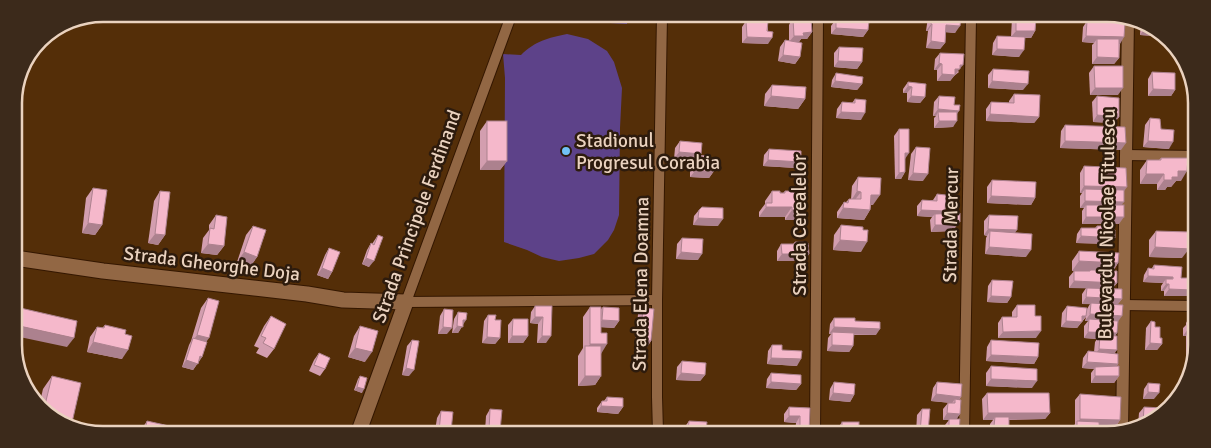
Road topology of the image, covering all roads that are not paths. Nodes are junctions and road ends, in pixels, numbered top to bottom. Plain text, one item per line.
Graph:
1 (509, 22) edge
2 (662, 22) edge
3 (818, 22) edge
4 (971, 22) edge
5 (1128, 25) edge
6 (1126, 155) junction
7 (1188, 156) edge
8 (22, 259) edge
9 (657, 300) junction
10 (406, 302) junction
11 (1124, 305) junction
12 (1188, 306) edge
13 (1122, 424) edge
14 (658, 425) edge
15 (815, 425) edge
16 (964, 425) edge
17 (361, 426) edge

1 - 10 street, Strada Principele Ferdinand
2 - 9 street, Strada Elena Doamna
3 - 15 street, Strada Cerealelor
4 - 16 street, Strada Mercur
5 - 6 street, Bulevardul Nicolae Titulescu
6 - 7 street
6 - 11 street, Bulevardul Nicolae Titulescu
8 - 10 main road, Strada Gheorghe Doja
9 - 10 street
9 - 14 street, Strada Elena Doamna
10 - 17 main road, Strada Principele Ferdinand
11 - 12 street
11 - 13 street, Bulevardul Nicolae Titulescu

